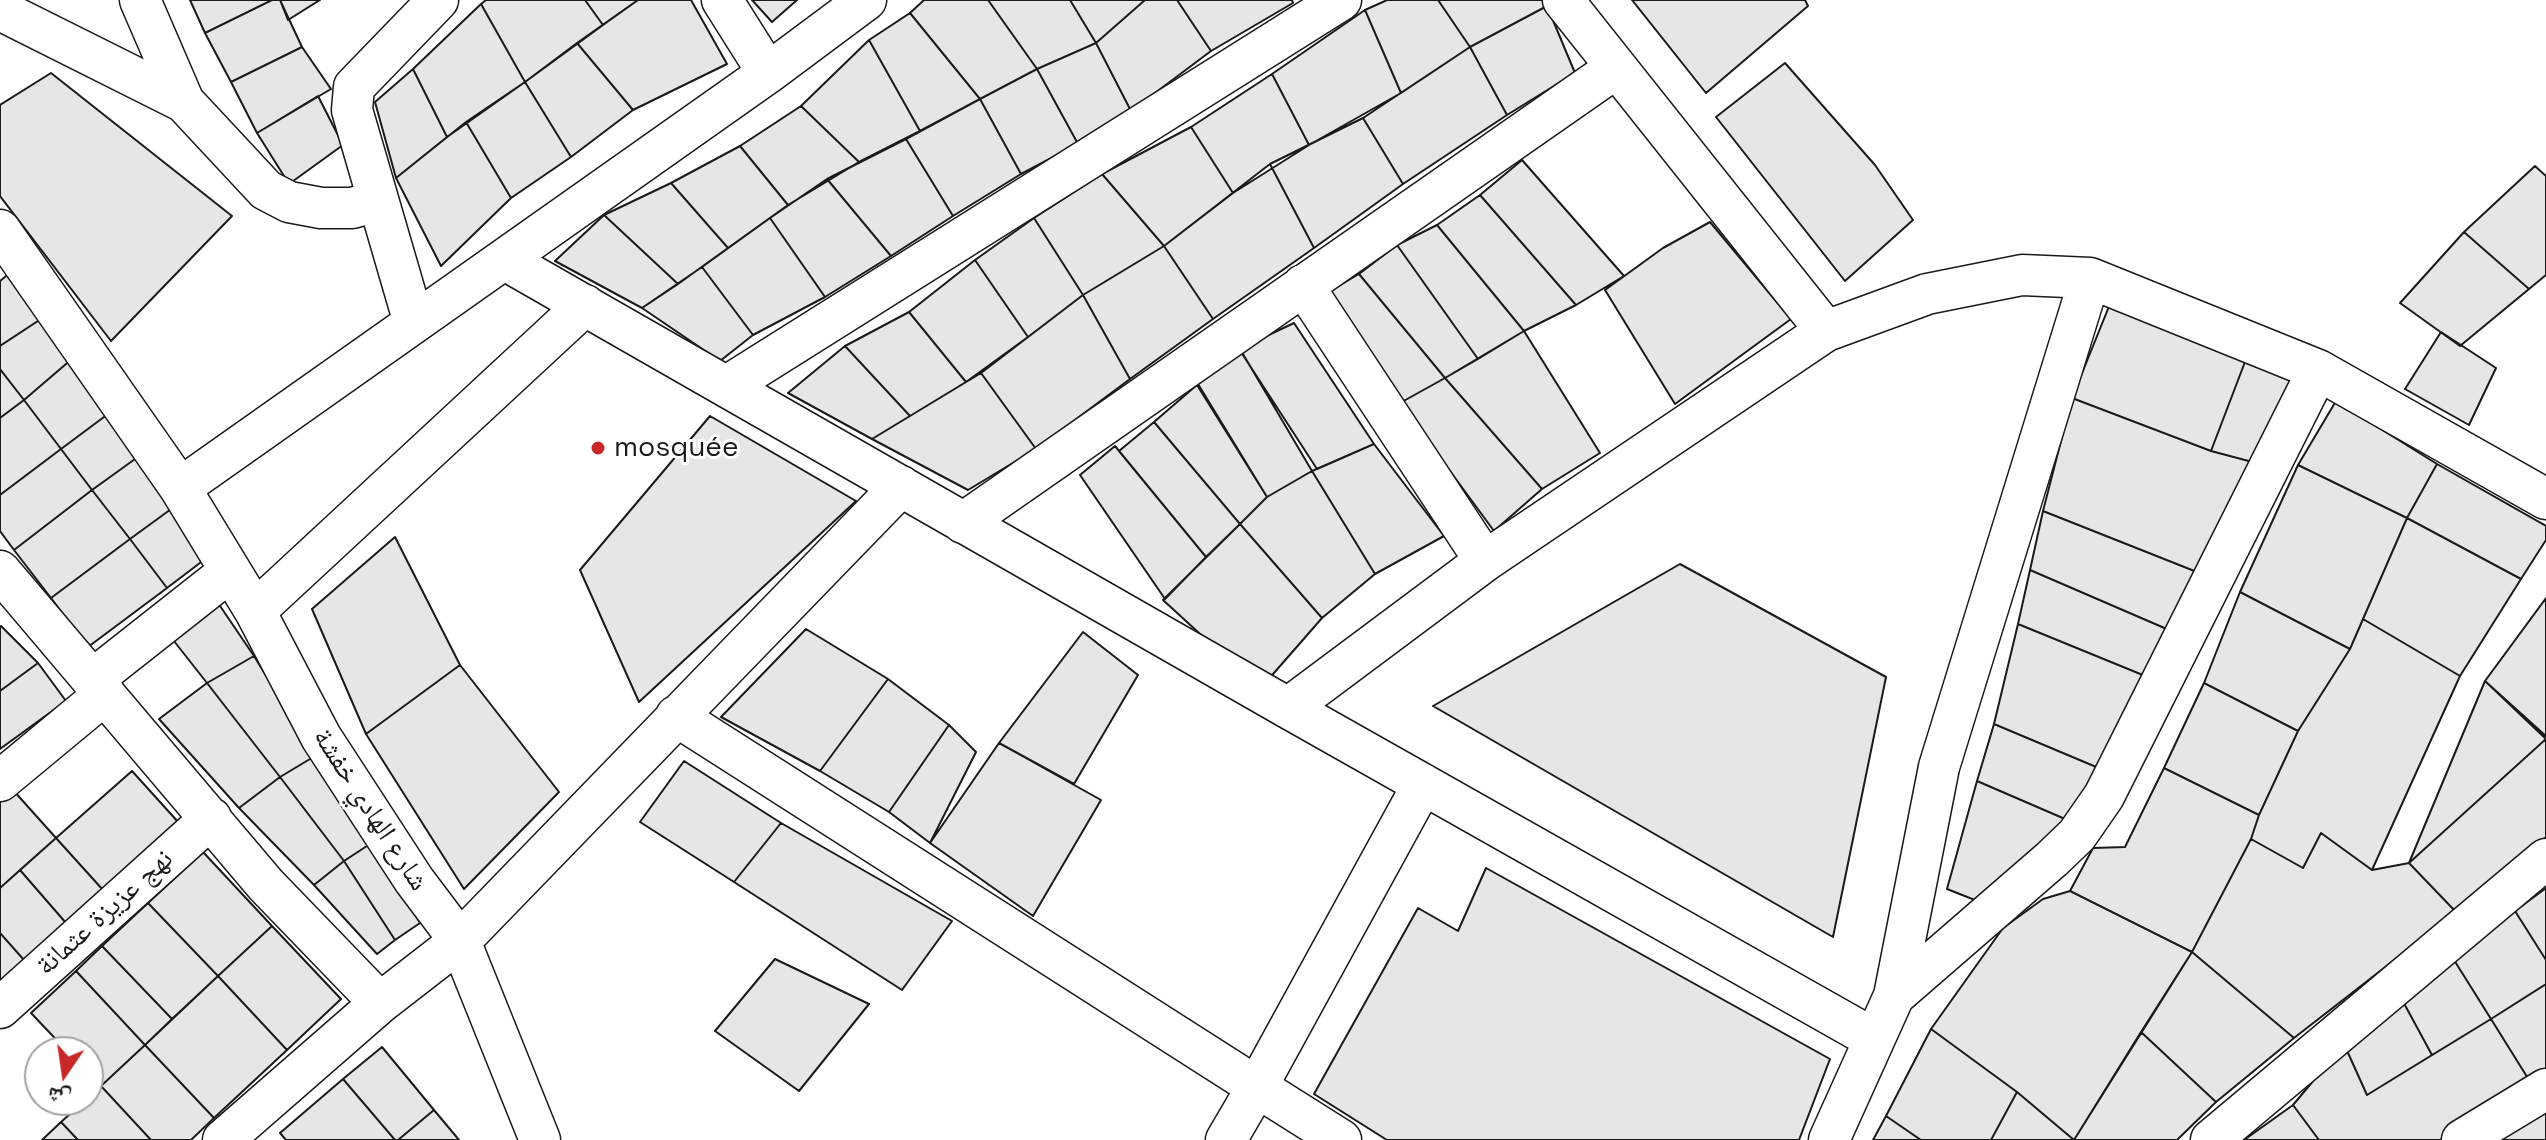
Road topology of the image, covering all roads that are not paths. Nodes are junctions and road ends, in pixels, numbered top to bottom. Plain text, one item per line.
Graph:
1 (140, 0) edge
2 (438, 0) edge
3 (722, 0) edge
4 (866, 0) edge
5 (1341, 0) edge
6 (1563, 0) edge
7 (0, 10) edge
8 (1616, 68) junction
9 (768, 73) junction
10 (184, 102) junction
11 (377, 201) junction
12 (0, 230) edge
13 (505, 260) junction
14 (2090, 278) junction
15 (1303, 285) junction
16 (585, 305) junction
17 (414, 323) junction
18 (1826, 331) junction
19 (2318, 370) junction
20 (727, 386) junction
21 (901, 486) junction
22 (180, 488) junction
23 (2546, 499) edge
24 (963, 523) junction
25 (1485, 561) junction
26 (0, 571) edge
27 (229, 572) junction
28 (255, 611) junction
29 (99, 687) junction
30 (1288, 708) junction
31 (676, 716) junction
32 (0, 781) edge
33 (1423, 784) junction
34 (211, 818) junction
35 (2546, 859) edge
36 (460, 941) junction
37 (1894, 996) junction
38 (380, 1003) junction
39 (0, 1008) edge
40 (1874, 1039) junction
41 (1257, 1087) junction
42 (2546, 1089) edge
43 (223, 1140) edge
44 (540, 1140) edge
45 (1226, 1140) edge
46 (1341, 1140) edge
47 (1829, 1140) edge
48 (2211, 1140) edge
49 (2462, 1140) edge

1 - 10 street
2 - 11 street
3 - 9 street
4 - 9 street
5 - 20 street
6 - 8 street
7 - 10 street
8 - 15 street
8 - 18 street
9 - 13 street
10 - 11 street
11 - 17 street
12 - 22 street, شارع الهادي خفشة
13 - 16 street
13 - 17 street
14 - 18 street
14 - 19 street
14 - 37 street
15 - 24 street
15 - 25 street
16 - 20 street
16 - 28 street
17 - 22 street
18 - 25 street
19 - 23 street
19 - 37 street
20 - 21 street
21 - 24 street
21 - 31 street
22 - 27 street, شارع الهادي خفشة
24 - 30 street
25 - 30 street
26 - 29 street
27 - 28 street, شارع الهادي خفشة
27 - 29 street
28 - 36 street, شارع الهادي خفشة
29 - 32 street
29 - 34 street
30 - 33 street
31 - 36 street
31 - 41 street
33 - 40 street
33 - 41 street
34 - 38 street
34 - 39 street, نهج عزيزة عثمانة
35 - 48 street
36 - 38 street
36 - 44 street, شارع الهادي خفشة
37 - 40 street
38 - 43 street
40 - 47 street
41 - 45 street
41 - 46 street
42 - 49 street

